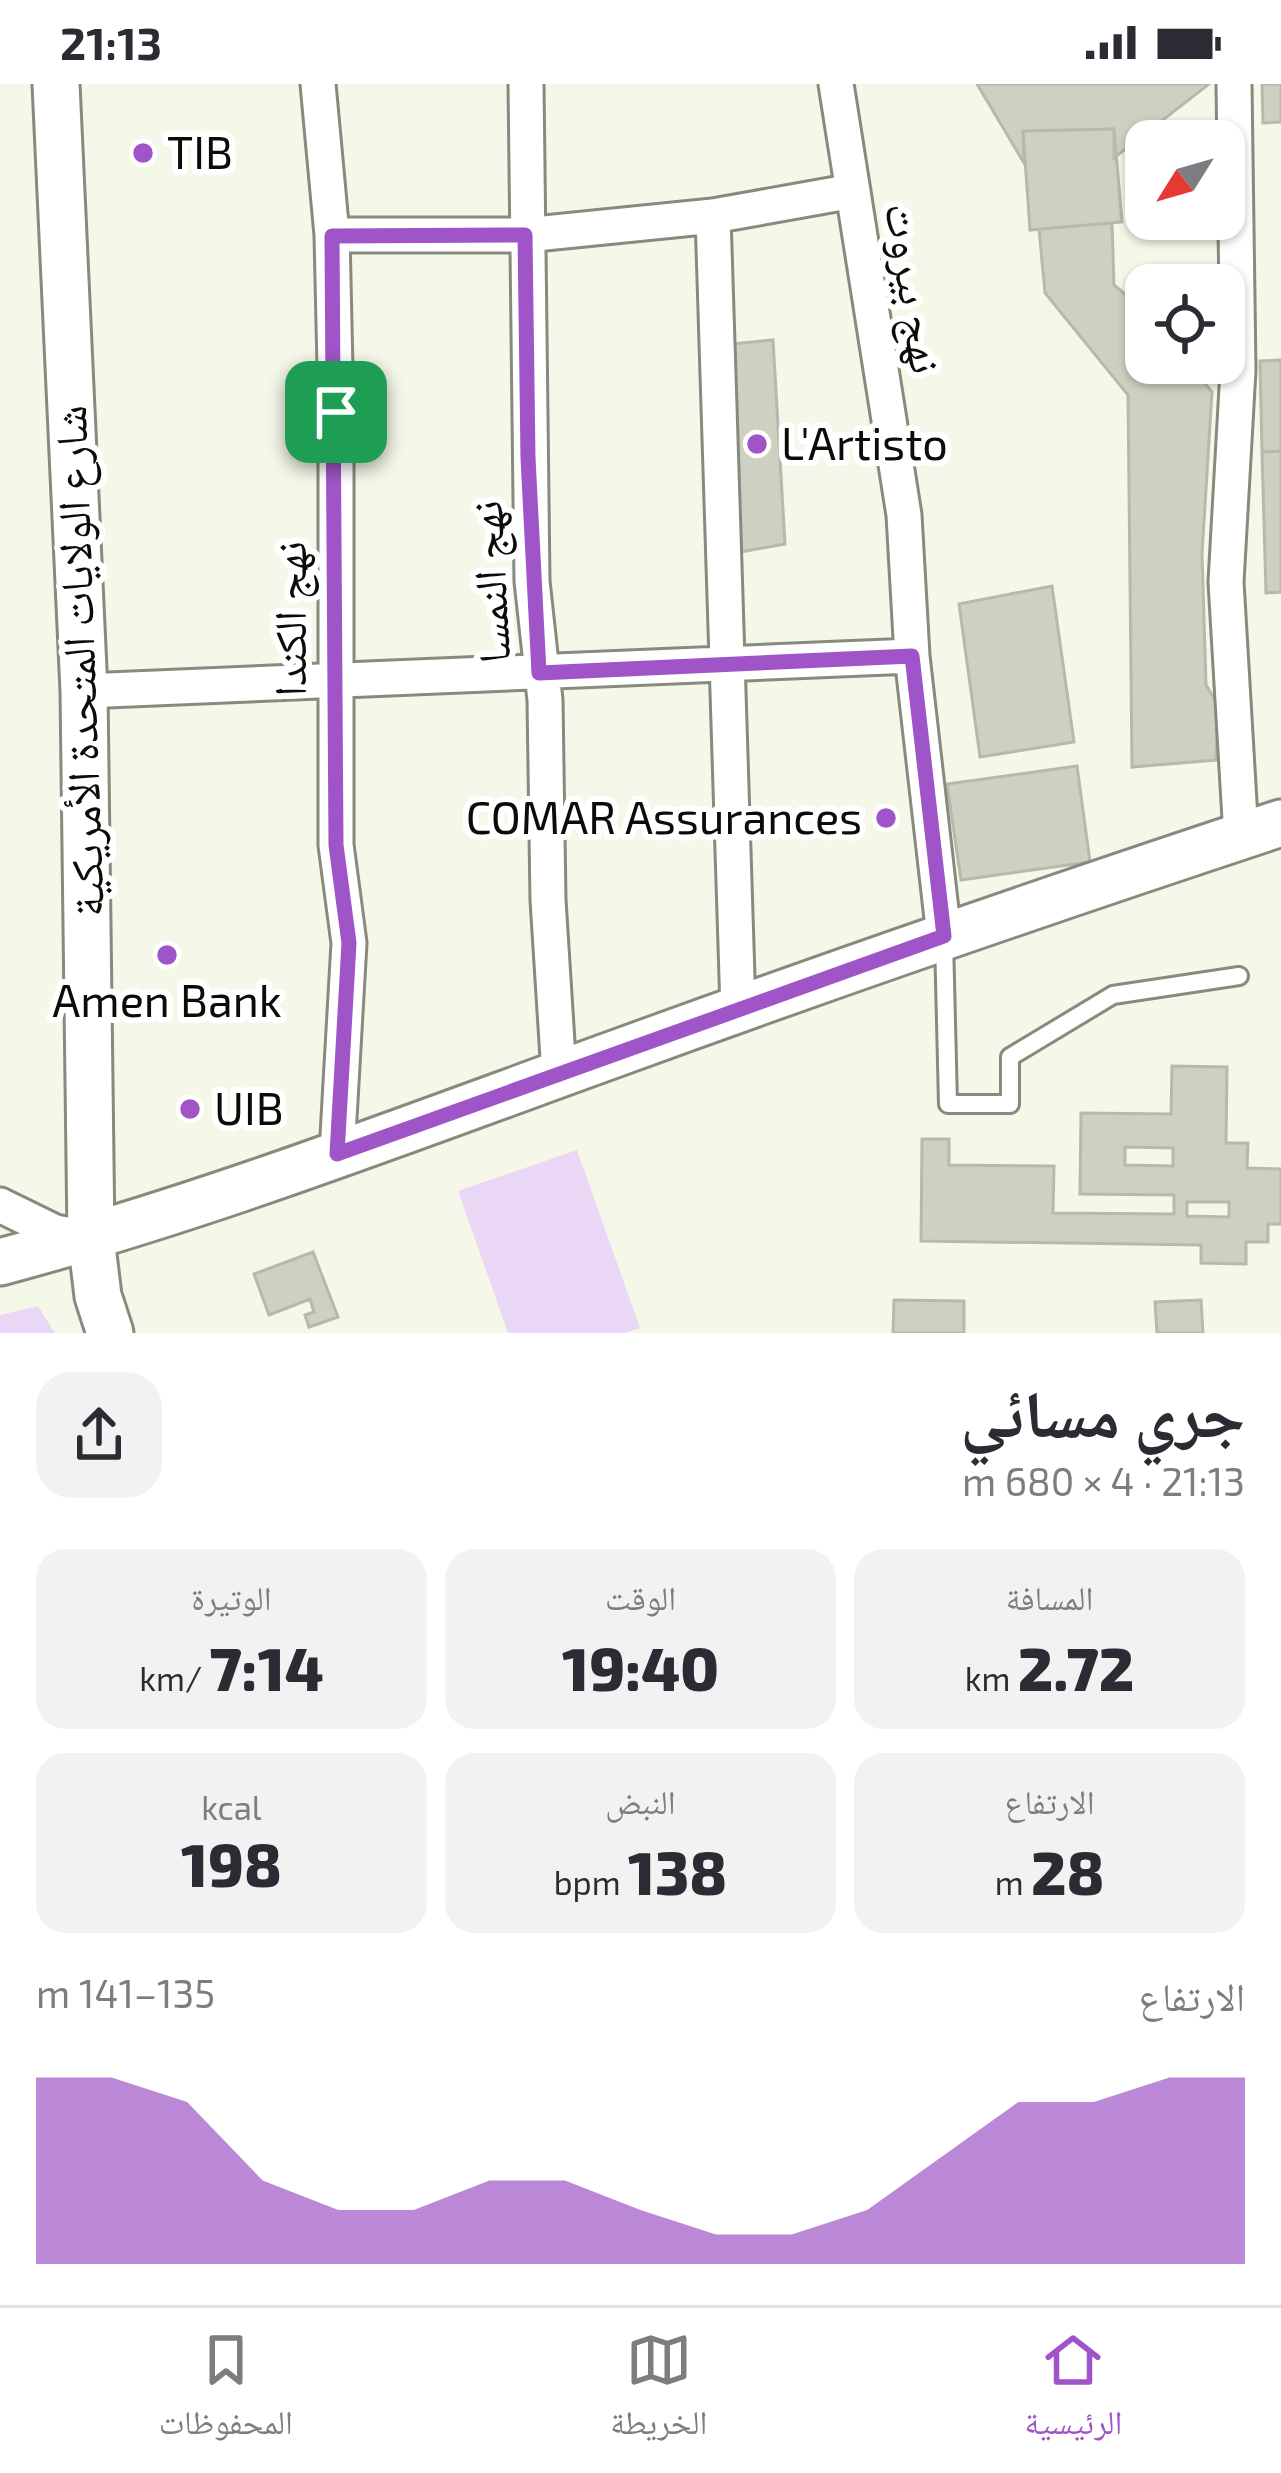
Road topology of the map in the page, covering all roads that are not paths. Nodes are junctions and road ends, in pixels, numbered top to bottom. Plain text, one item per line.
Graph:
1 (56, 84) edge
2 (319, 84) edge
3 (526, 84) edge
4 (836, 84) edge
5 (1234, 84) edge
6 (854, 191) junction
7 (712, 216) junction
8 (525, 235) junction
9 (332, 236) junction
10 (912, 656) junction
11 (726, 662) junction
12 (539, 673) junction
13 (336, 679) junction
14 (84, 692) junction
15 (1261, 829) edge
16 (944, 936) junction
17 (1240, 976) dead end
18 (738, 1009) junction
19 (559, 1074) junction
20 (337, 1154) junction
21 (0, 1205) edge
22 (92, 1238) junction
23 (0, 1262) edge
24 (99, 1320) edge

1 - 14 main road, شارع الولايات المتحدة الأمريكية
2 - 9 street, نهج الكندا
3 - 8 street, نهج النمسا
4 - 6 street, نهج بيروت
5 - 15 street
6 - 7 street
6 - 10 street, نهج بيروت
7 - 8 street
7 - 11 street
8 - 9 street
8 - 12 street, نهج النمسا
9 - 13 street, نهج الكندا
10 - 11 street
10 - 16 street, نهج بيروت
11 - 12 street
11 - 18 street
12 - 13 street
12 - 19 street, نهج النمسا
13 - 14 street
13 - 20 street, نهج الكندا
14 - 22 main road, شارع الولايات المتحدة الأمريكية
15 - 16 main road
16 - 17 lane
16 - 18 main road
18 - 19 main road
19 - 20 main road
20 - 22 main road
21 - 22 street
22 - 23 main road
22 - 24 main road, شارع الولايات المتحدة الأمريكية

